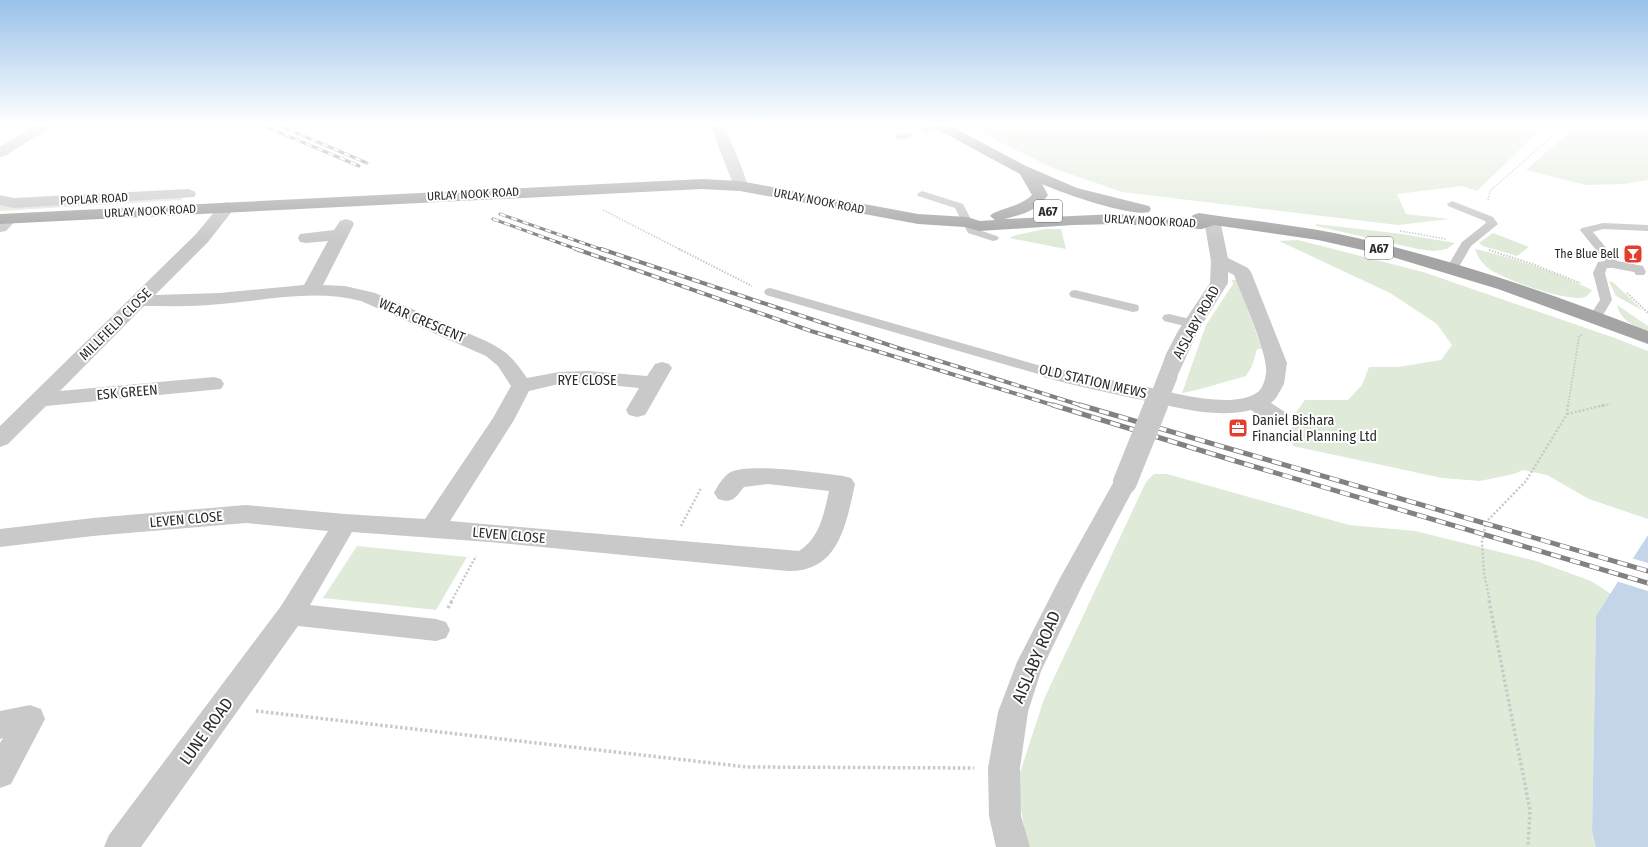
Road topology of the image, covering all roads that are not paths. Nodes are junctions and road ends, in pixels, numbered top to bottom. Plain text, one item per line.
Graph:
1 (734, 165) edge
2 (1014, 165) edge
3 (1026, 171) junction
4 (116, 185) dead end
5 (740, 186) junction
6 (188, 194) dead end
7 (922, 194) dead end
8 (102, 199) junction
9 (0, 200) edge
10 (1100, 200) junction
11 (1452, 204) dead end
12 (227, 207) junction
13 (995, 216) junction
14 (1212, 220) junction
15 (3, 222) edge
16 (967, 222) junction
17 (1648, 228) edge
18 (306, 238) dead end
19 (992, 238) dead end
20 (1220, 262) junction
21 (1614, 264) junction
22 (1452, 269) junction
23 (1640, 272) dead end
24 (311, 290) junction
25 (770, 292) road end
26 (1075, 294) dead end
27 (138, 301) junction
28 (1133, 308) dead end
29 (1595, 317) junction
30 (1169, 318) dead end
31 (1193, 324) junction
32 (1648, 338) edge
33 (1050, 373) joint
34 (214, 384) dead end
35 (521, 386) junction
36 (39, 400) junction
37 (1254, 402) junction
38 (637, 410) dead end
39 (1277, 417) dead end
40 (0, 439) edge
41 (726, 494) dead end
42 (345, 523) junction
43 (432, 528) junction
44 (0, 538) edge
45 (291, 614) junction
46 (436, 630) road end
47 (0, 726) edge
48 (0, 773) edge
49 (121, 847) edge
50 (1013, 847) edge

1 - 5 street
2 - 3 main road
3 - 10 main road
3 - 13 main road, URLAY NOOK ROAD / A67
4 - 8 street
5 - 12 main road, URLAY NOOK ROAD / A67
5 - 16 main road, URLAY NOOK ROAD / A67
6 - 8 street, POPLAR ROAD
7 - 16 lane
8 - 9 street, POPLAR ROAD
10 - 13 main road, URLAY NOOK ROAD / A67
10 - 14 main road, A67
11 - 22 lane
12 - 15 main road, URLAY NOOK ROAD / A67
12 - 27 street, MILLFIELD CLOSE
13 - 16 main road, URLAY NOOK ROAD / A67
14 - 16 main road, URLAY NOOK ROAD / A67
14 - 20 street, AISLABY ROAD
14 - 22 main road, A67
16 - 19 lane
17 - 21 lane
18 - 24 street
20 - 31 street, AISLABY ROAD
20 - 37 street, OLD STATION MEWS
21 - 23 lane
21 - 29 lane
22 - 29 main road, A67
24 - 27 street, WEAR CRESCENT
24 - 35 street, WEAR CRESCENT
25 - 33 lane, OLD STATION MEWS
26 - 28 lane
27 - 36 street, MILLFIELD CLOSE
29 - 32 main road, A67
30 - 31 lane
31 - 50 street, AISLABY ROAD, bridge
33 - 37 street, OLD STATION MEWS
34 - 36 street, ESK GREEN
35 - 38 street, RYE CLOSE
35 - 43 street
36 - 40 street, MILLFIELD CLOSE
37 - 39 street
41 - 43 street, LEVEN CLOSE
42 - 43 street, LEVEN CLOSE
42 - 44 street, LEVEN CLOSE
42 - 45 street, LUNE ROAD
45 - 46 street
45 - 49 street, LUNE ROAD
47 - 48 street

